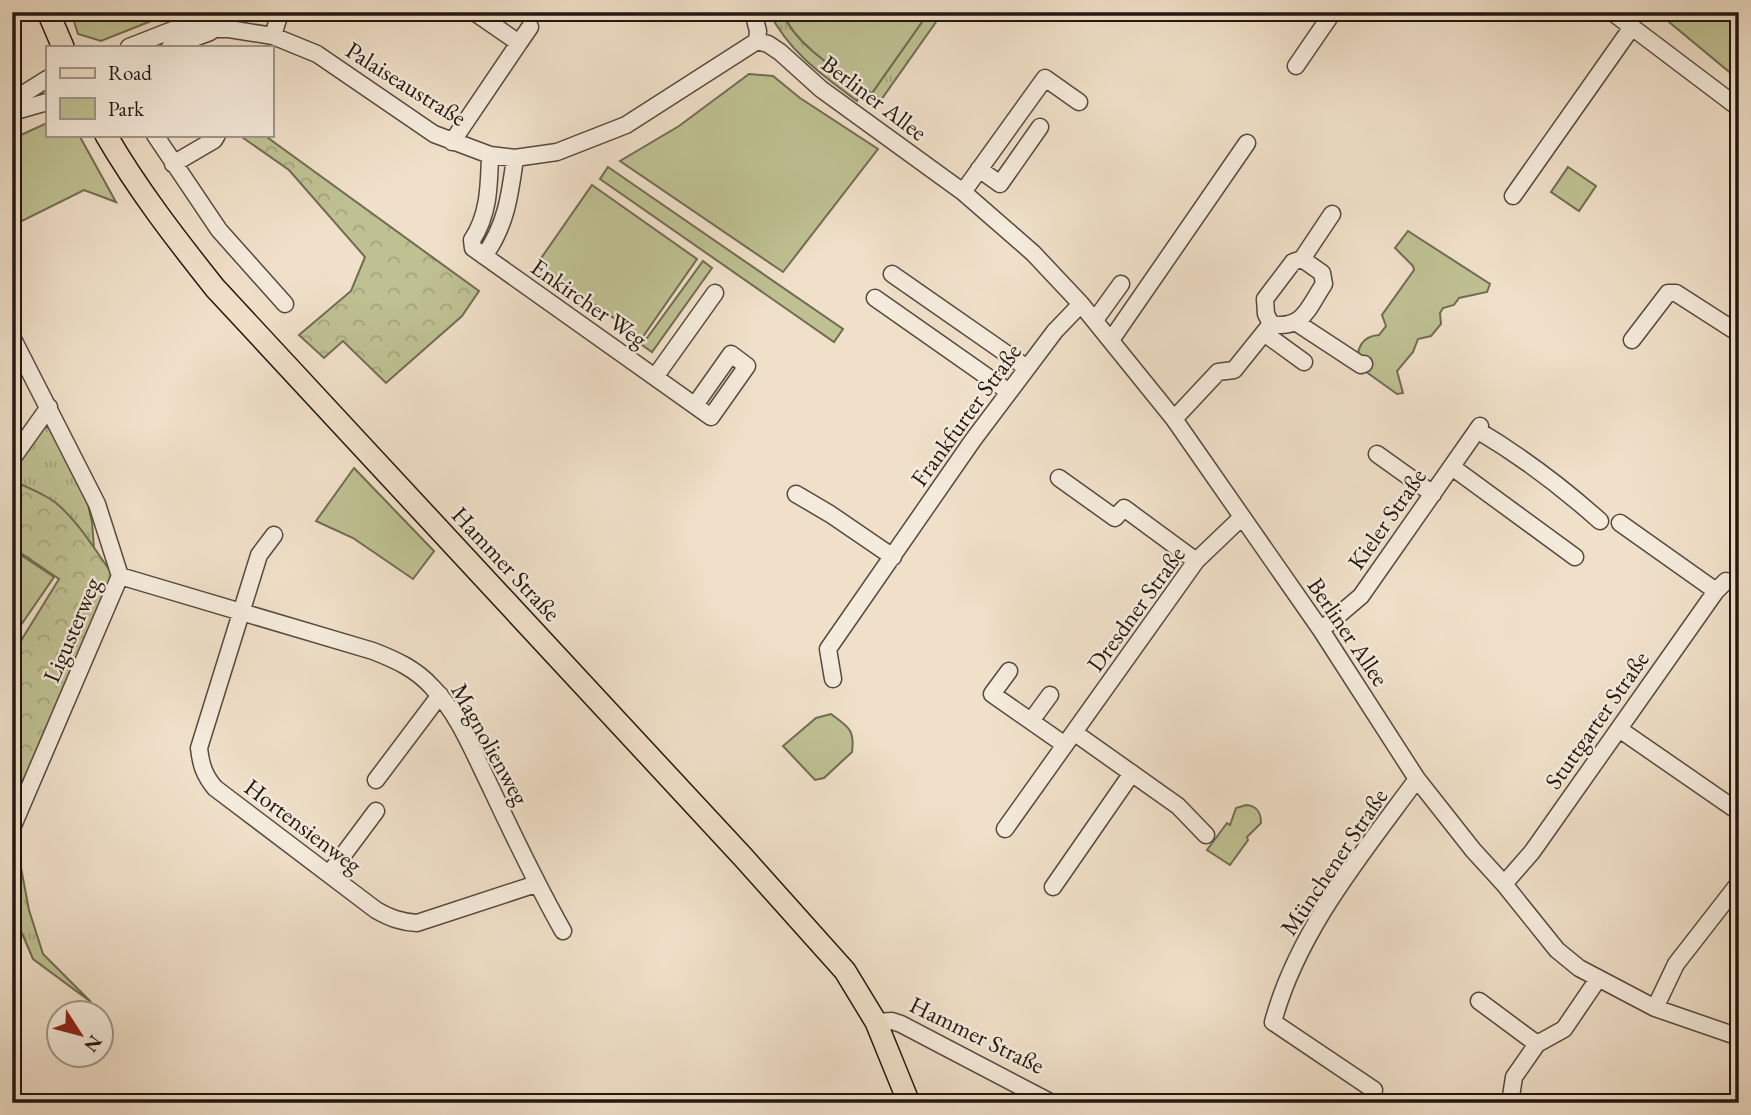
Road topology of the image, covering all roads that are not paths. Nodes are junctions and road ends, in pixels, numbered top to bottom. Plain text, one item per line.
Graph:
1 (48, 12) edge
2 (283, 12) edge
3 (753, 12) edge
4 (1333, 12) edge
5 (1612, 12) edge
6 (478, 13) edge
7 (227, 23) edge
8 (530, 27) dead end
9 (1632, 27) junction
10 (273, 36) junction
11 (757, 41) junction
12 (519, 43) junction
13 (63, 46) edge
14 (132, 46) edge
15 (172, 46) edge
16 (1296, 66) dead end
17 (46, 80) edge
18 (12, 101) edge
19 (46, 102) edge
20 (1079, 102) dead end
21 (1739, 108) edge
22 (12, 112) edge
23 (1040, 127) dead end
24 (107, 136) edge
25 (156, 136) edge
26 (216, 136) edge
27 (452, 142) junction
28 (1247, 143) dead end
29 (490, 155) junction
30 (515, 158) junction
31 (173, 164) junction
32 (979, 169) junction
33 (963, 192) junction
34 (1513, 195) dead end
35 (1332, 214) dead end
36 (484, 256) junction
37 (1302, 259) junction
38 (892, 274) dead end
39 (1121, 284) dead end
40 (715, 293) dead end
41 (875, 299) dead end
42 (285, 304) dead end
43 (1082, 304) junction
44 (1095, 320) junction
45 (1297, 323) junction
46 (1735, 326) edge
47 (1268, 328) junction
48 (12, 337) edge
49 (1111, 340) junction
50 (1632, 340) dead end
51 (1307, 358) dead end
52 (1364, 364) dead end
53 (1027, 368) junction
54 (655, 377) junction
55 (1009, 392) junction
56 (695, 405) dead end
57 (49, 407) junction
58 (1174, 419) junction
59 (1377, 454) dead end
60 (12, 459) edge
61 (1452, 467) junction
62 (1059, 478) dead end
63 (796, 494) dead end
64 (1433, 494) junction
65 (1241, 518) junction
66 (1600, 520) dead end
67 (1620, 523) dead end
68 (274, 535) dead end
69 (893, 557) junction
70 (1575, 557) dead end
71 (1196, 561) junction
72 (120, 576) junction
73 (242, 614) junction
74 (1321, 631) junction
75 (1009, 671) dead end
76 (833, 679) dead end
77 (440, 695) junction
78 (1050, 695) dead end
79 (1031, 721) junction
80 (1619, 729) junction
81 (1070, 739) junction
82 (1132, 773) junction
83 (1418, 779) junction
84 (376, 780) dead end
85 (376, 811) dead end
86 (1739, 812) edge
87 (12, 828) edge
88 (1005, 829) dead end
89 (1206, 835) dead end
90 (329, 874) junction
91 (1739, 883) edge
92 (536, 884) junction
93 (1504, 884) junction
94 (1053, 887) dead end
95 (563, 931) dead end
96 (1598, 979) junction
97 (1479, 1001) dead end
98 (1655, 1008) junction
99 (876, 1023) junction
100 (1739, 1037) edge
101 (1537, 1044) junction
102 (1374, 1090) dead end
103 (909, 1103) edge
104 (1052, 1103) edge
105 (1510, 1103) edge

1 - 13 main road
2 - 10 street
3 - 11 street
4 - 16 street
5 - 9 street
6 - 12 street
7 - 10 street, Palaiseaustraße
7 - 14 street, Palaiseaustraße
7 - 15 street
8 - 12 street
9 - 21 street
9 - 34 street
10 - 27 street, Palaiseaustraße
11 - 30 street, Palaiseaustraße
11 - 33 street, Berliner Allee
12 - 27 street
17 - 18 street
19 - 22 street
20 - 32 street
23 - 32 street
24 - 99 main road, Hammer Straße
25 - 31 street
26 - 31 street
27 - 29 street, Palaiseaustraße
28 - 49 street
29 - 30 street, Palaiseaustraße
29 - 36 street
30 - 36 street
31 - 42 street
32 - 33 street
33 - 43 street, Berliner Allee
35 - 37 street
36 - 54 street, Enkircher Weg
37 - 45 street
37 - 47 street
38 - 53 street
39 - 44 street
40 - 54 street, Enkircher Weg
41 - 55 street
43 - 44 street, Berliner Allee
43 - 53 street, Frankfurter Straße
44 - 49 street, Berliner Allee
45 - 47 street
45 - 52 street
46 - 50 street
47 - 51 street
47 - 58 street
48 - 57 street, Ligusterweg
49 - 58 street, Berliner Allee
53 - 55 street, Frankfurter Straße
54 - 56 street, Enkircher Weg
55 - 69 street, Frankfurter Straße
57 - 60 street
57 - 72 street, Ligusterweg
58 - 65 street, Berliner Allee
59 - 64 street
61 - 64 street, Kieler Straße
61 - 66 street, Kieler Straße
61 - 70 street
62 - 71 street
63 - 69 street
64 - 74 street, Kieler Straße
65 - 71 street, Dresdner Straße
65 - 74 street, Berliner Allee
67 - 80 street, Stuttgarter Straße
68 - 73 street
69 - 76 street, Frankfurter Straße
71 - 81 street, Dresdner Straße
72 - 73 street, Magnolienweg
72 - 87 street, Ligusterweg
73 - 77 street, Magnolienweg
73 - 90 street, Hortensienweg
74 - 83 street, Berliner Allee
75 - 79 street
77 - 84 street
77 - 92 street, Magnolienweg
78 - 79 street
79 - 81 street
80 - 86 street
80 - 93 street, Stuttgarter Straße
81 - 82 street
81 - 88 street, Dresdner Straße
82 - 89 street
82 - 94 street
83 - 93 street, Berliner Allee
83 - 102 street, Münchener Straße
85 - 90 street
90 - 92 street, Hortensienweg
91 - 98 street
92 - 95 street, Magnolienweg
93 - 96 street, Berliner Allee
96 - 98 street, Berliner Allee
96 - 101 street
97 - 101 street
98 - 100 street, Berliner Allee
99 - 103 main road, Hammer Straße
99 - 104 street, Hammer Straße
101 - 105 street

